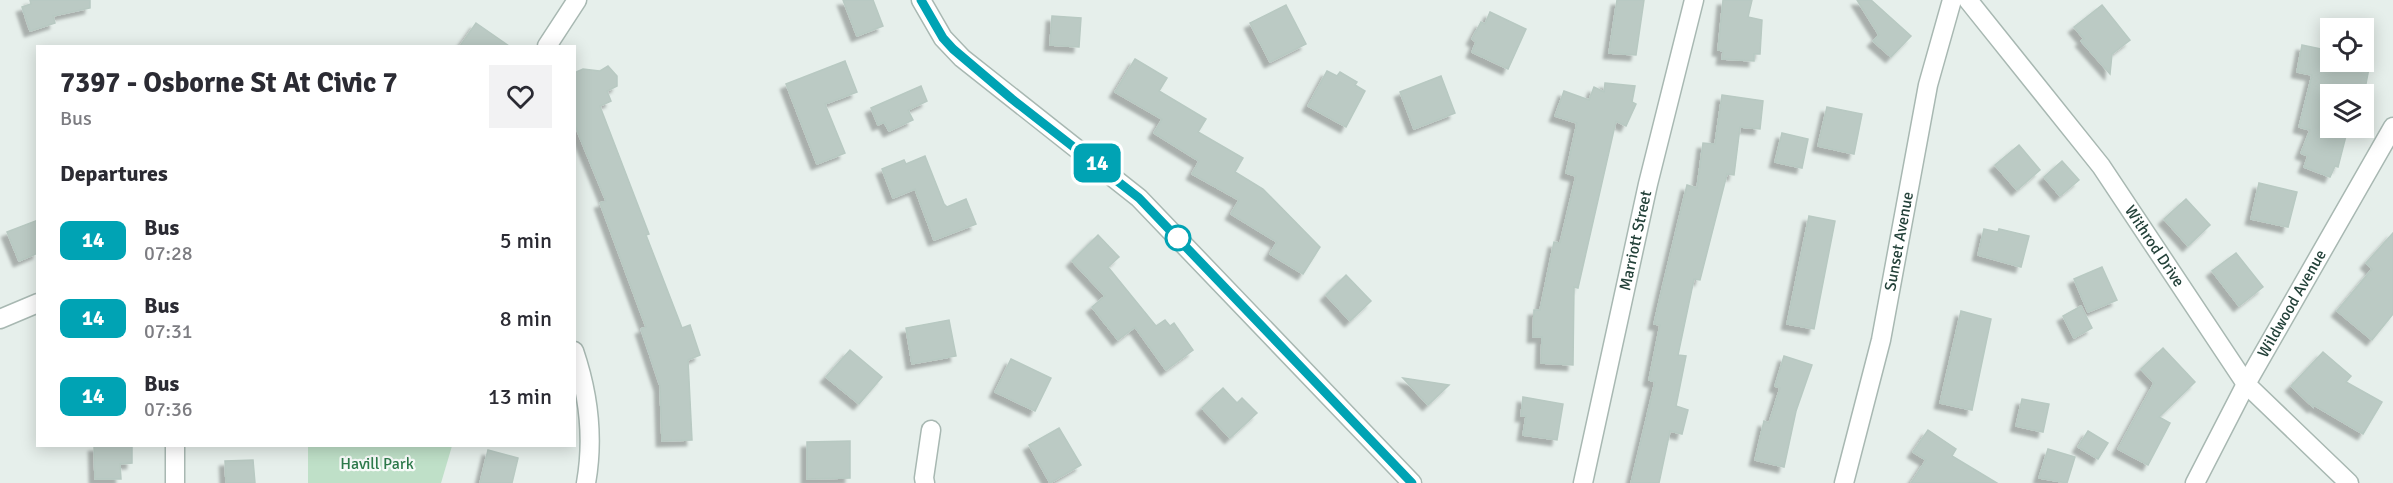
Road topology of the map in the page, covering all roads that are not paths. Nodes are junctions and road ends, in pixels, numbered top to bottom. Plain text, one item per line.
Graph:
1 (577, 0) edge
2 (921, 0) edge
3 (1694, 0) edge
4 (1952, 0) edge
5 (1968, 0) edge
6 (548, 45) edge
7 (2393, 127) edge
8 (36, 304) edge
9 (0, 320) edge
10 (576, 358) edge
11 (2246, 384) junction
12 (931, 430) dead end
13 (175, 447) edge
14 (175, 483) edge
15 (586, 483) edge
16 (925, 483) edge
17 (1412, 483) edge
18 (1583, 483) edge
19 (1844, 483) edge
20 (2195, 483) edge
21 (2349, 483) edge

1 - 6 street
2 - 17 street
3 - 18 street, Marriott Street
4 - 19 street, Sunset Avenue
5 - 11 street, Withrod Drive
7 - 11 street, Wildwood Avenue
8 - 9 street
10 - 15 street
11 - 20 street, Wildwood Avenue
11 - 21 street, Withrod Drive
12 - 16 street
13 - 14 street

